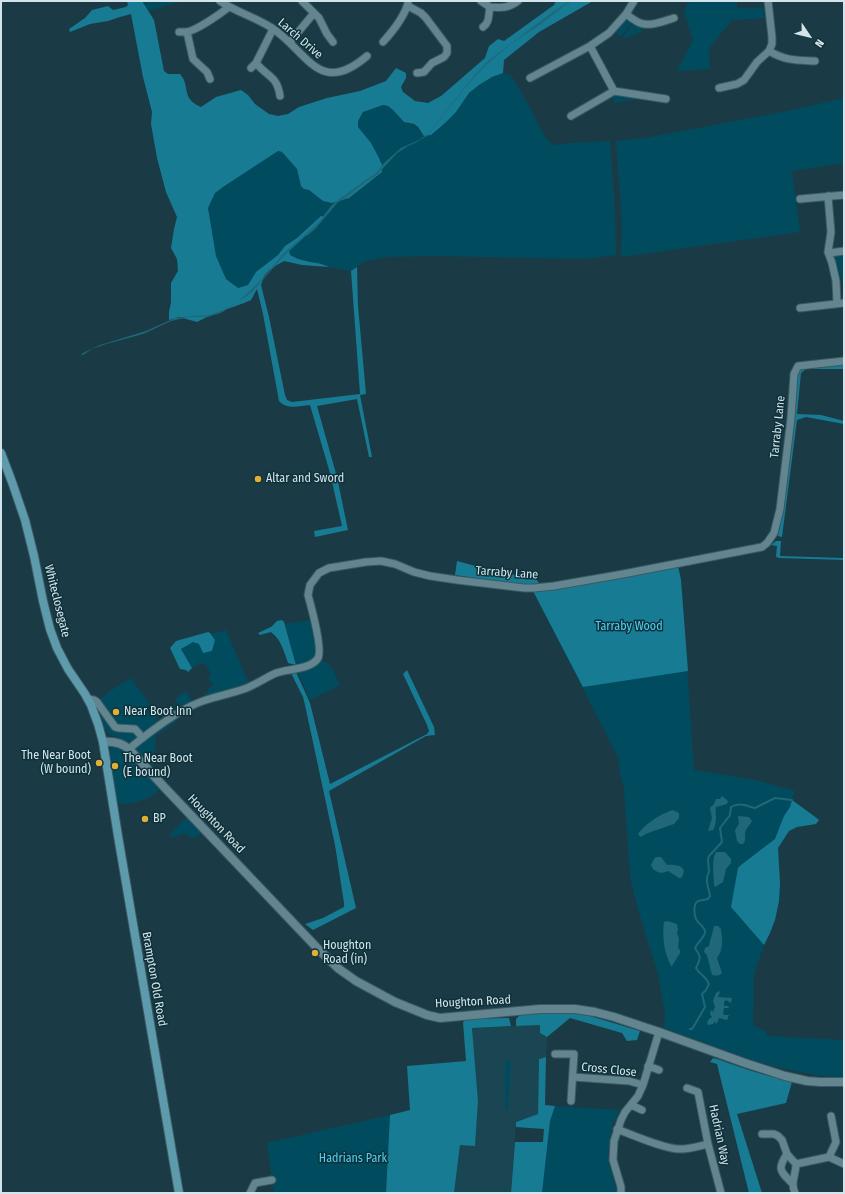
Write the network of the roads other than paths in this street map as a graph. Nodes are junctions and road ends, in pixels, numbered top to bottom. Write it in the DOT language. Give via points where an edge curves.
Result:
graph roads {
  1 [pos="220,1"];
  2 [pos="302,1"];
  3 [pos="481,1"];
  4 [pos="518,1"];
  5 [pos="634,1"];
  6 [pos="768,1"];
  7 [pos="408,3"];
  8 [pos="229,7"];
  9 [pos="490,7"];
  10 [pos="314,13"];
  11 [pos="626,14"];
  12 [pos="674,18"];
  13 [pos="483,26"];
  14 [pos="273,28"];
  15 [pos="290,42"];
  16 [pos="333,42"];
  17 [pos="383,42"];
  18 [pos="590,46"];
  19 [pos="769,51"];
  20 [pos="367,56"];
  21 [pos="815,61"];
  22 [pos="427,70"];
  23 [pos="417,73"];
  24 [pos="430,77"];
  25 [pos="530,78"];
  26 [pos="210,81"];
  27 [pos="719,88"];
  28 [pos="614,91"];
  29 [pos="280,96"];
  30 [pos="666,99"];
  31 [pos="571,116"];
  32 [pos="844,195"];
  33 [pos="828,196"];
  34 [pos="800,199"];
  35 [pos="844,251"];
  36 [pos="829,253"];
  37 [pos="840,303"];
  38 [pos="800,308"];
  39 [pos="844,361"];
  40 [pos="2,454"];
  41 [pos="88,699"];
  42 [pos="143,738"];
  43 [pos="103,742"];
  44 [pos="129,749"];
  45 [pos="107,770"];
  46 [pos="659,1032"];
  47 [pos="555,1054"];
  48 [pos="648,1066"];
  49 [pos="659,1070"];
  50 [pos="573,1078"];
  51 [pos="844,1082"];
  52 [pos="643,1085"];
  53 [pos="687,1088"];
  54 [pos="571,1101"];
  55 [pos="631,1105"];
  56 [pos="642,1110"];
  57 [pos="831,1116"];
  58 [pos="617,1129"];
  59 [pos="762,1134"];
  60 [pos="708,1144"];
  61 [pos="787,1154"];
  62 [pos="829,1157"];
  63 [pos="796,1164"];
  64 [pos="844,1164"];
  65 [pos="272,1180"];
  66 [pos="792,1183"];
  67 [pos="179,1193"];
  68 [pos="250,1193"];
  69 [pos="621,1193"];
  70 [pos="721,1193"];
  71 [pos="795,1193"];
  1 -- 8 [label="street, Larch Drive"];
  2 -- 10 [label="street"];
  3 -- 9 [label="street"];
  4 -- 9 [label="street" via="507,7"];
  5 -- 11 [label="street"];
  6 -- 19 [label="street" via="772,37"];
  7 -- 17 [label="street"];
  7 -- 22 [label="street" via="422,13 447,46 444,58 432,63"];
  8 -- 14 [label="street, Larch Drive"];
  8 -- 26 [label="street" via="217,16 183,32 193,59 207,72"];
  9 -- 13 [label="street" via="488,22"];
  10 -- 15 [label="street"];
  10 -- 16 [label="street" via="322,21"];
  11 -- 12 [label="street" via="646,24"];
  11 -- 18 [label="street" via="609,33"];
  14 -- 15 [label="street, Larch Drive"];
  14 -- 29 [label="street" via="253,66 276,82"];
  15 -- 20 [label="street, Larch Drive" via="314,67 326,72 338,72 349,68"];
  18 -- 25 [label="street"];
  18 -- 28 [label="street"];
  19 -- 21 [label="street" via="787,59"];
  19 -- 27 [label="street" via="744,80"];
  22 -- 23 [label="street"];
  22 -- 24 [label="street"];
  28 -- 30 [label="street"];
  28 -- 31 [label="street"];
  32 -- 33 [label="street"];
  33 -- 34 [label="street"];
  33 -- 36 [label="street" via="831,232"];
  35 -- 36 [label="street"];
  36 -- 37 [label="street"];
  37 -- 38 [label="street"];
  39 -- 42 [label="street, Tarraby Lane" via="798,366 795,369 780,509 774,534 762,547 534,588 430,576 387,562 366,562 329,568 319,573 308,595 320,652 314,662 192,705"];
  40 -- 41 [label="main road, Whiteclosegate" via="25,520 50,629 68,669"];
  41 -- 42 [label="street" via="97,702 115,727 134,729"];
  41 -- 43 [label="main road, Whiteclosegate"];
  42 -- 44 [label="street, Tarraby Lane"];
  43 -- 44 [label="street, Houghton Road" via="122,744"];
  43 -- 45 [label="main road, Whiteclosegate"];
  44 -- 46 [label="street, Houghton Road" via="320,951 339,969 366,987 419,1013 440,1018 540,1009 575,1009 614,1017"];
  45 -- 67 [label="main road, Brampton Old Road"];
  46 -- 48 [label="street"];
  46 -- 51 [label="street, Houghton Road" via="784,1076 808,1081"];
  47 -- 50 [label="street" via="574,1054"];
  48 -- 49 [label="street"];
  48 -- 52 [label="street"];
  50 -- 52 [label="street, Cross Close" via="629,1081"];
  50 -- 54 [label="street"];
  52 -- 55 [label="street"];
  53 -- 60 [label="street, Hadrian Way" via="698,1092"];
  55 -- 56 [label="street"];
  55 -- 58 [label="street"];
  57 -- 62 [label="street" via="836,1142"];
  58 -- 60 [label="street" via="679,1149"];
  58 -- 69 [label="street" via="613,1160"];
  59 -- 61 [label="street" via="778,1136"];
  60 -- 70 [label="street, Hadrian Way"];
  61 -- 63 [label="street"];
  61 -- 66 [label="street" via="781,1163 781,1169"];
  62 -- 63 [label="street"];
  62 -- 64 [label="street"];
  63 -- 66 [label="street"];
  65 -- 68 [label="street" via="255,1184"];
  66 -- 71 [label="street"];
}
